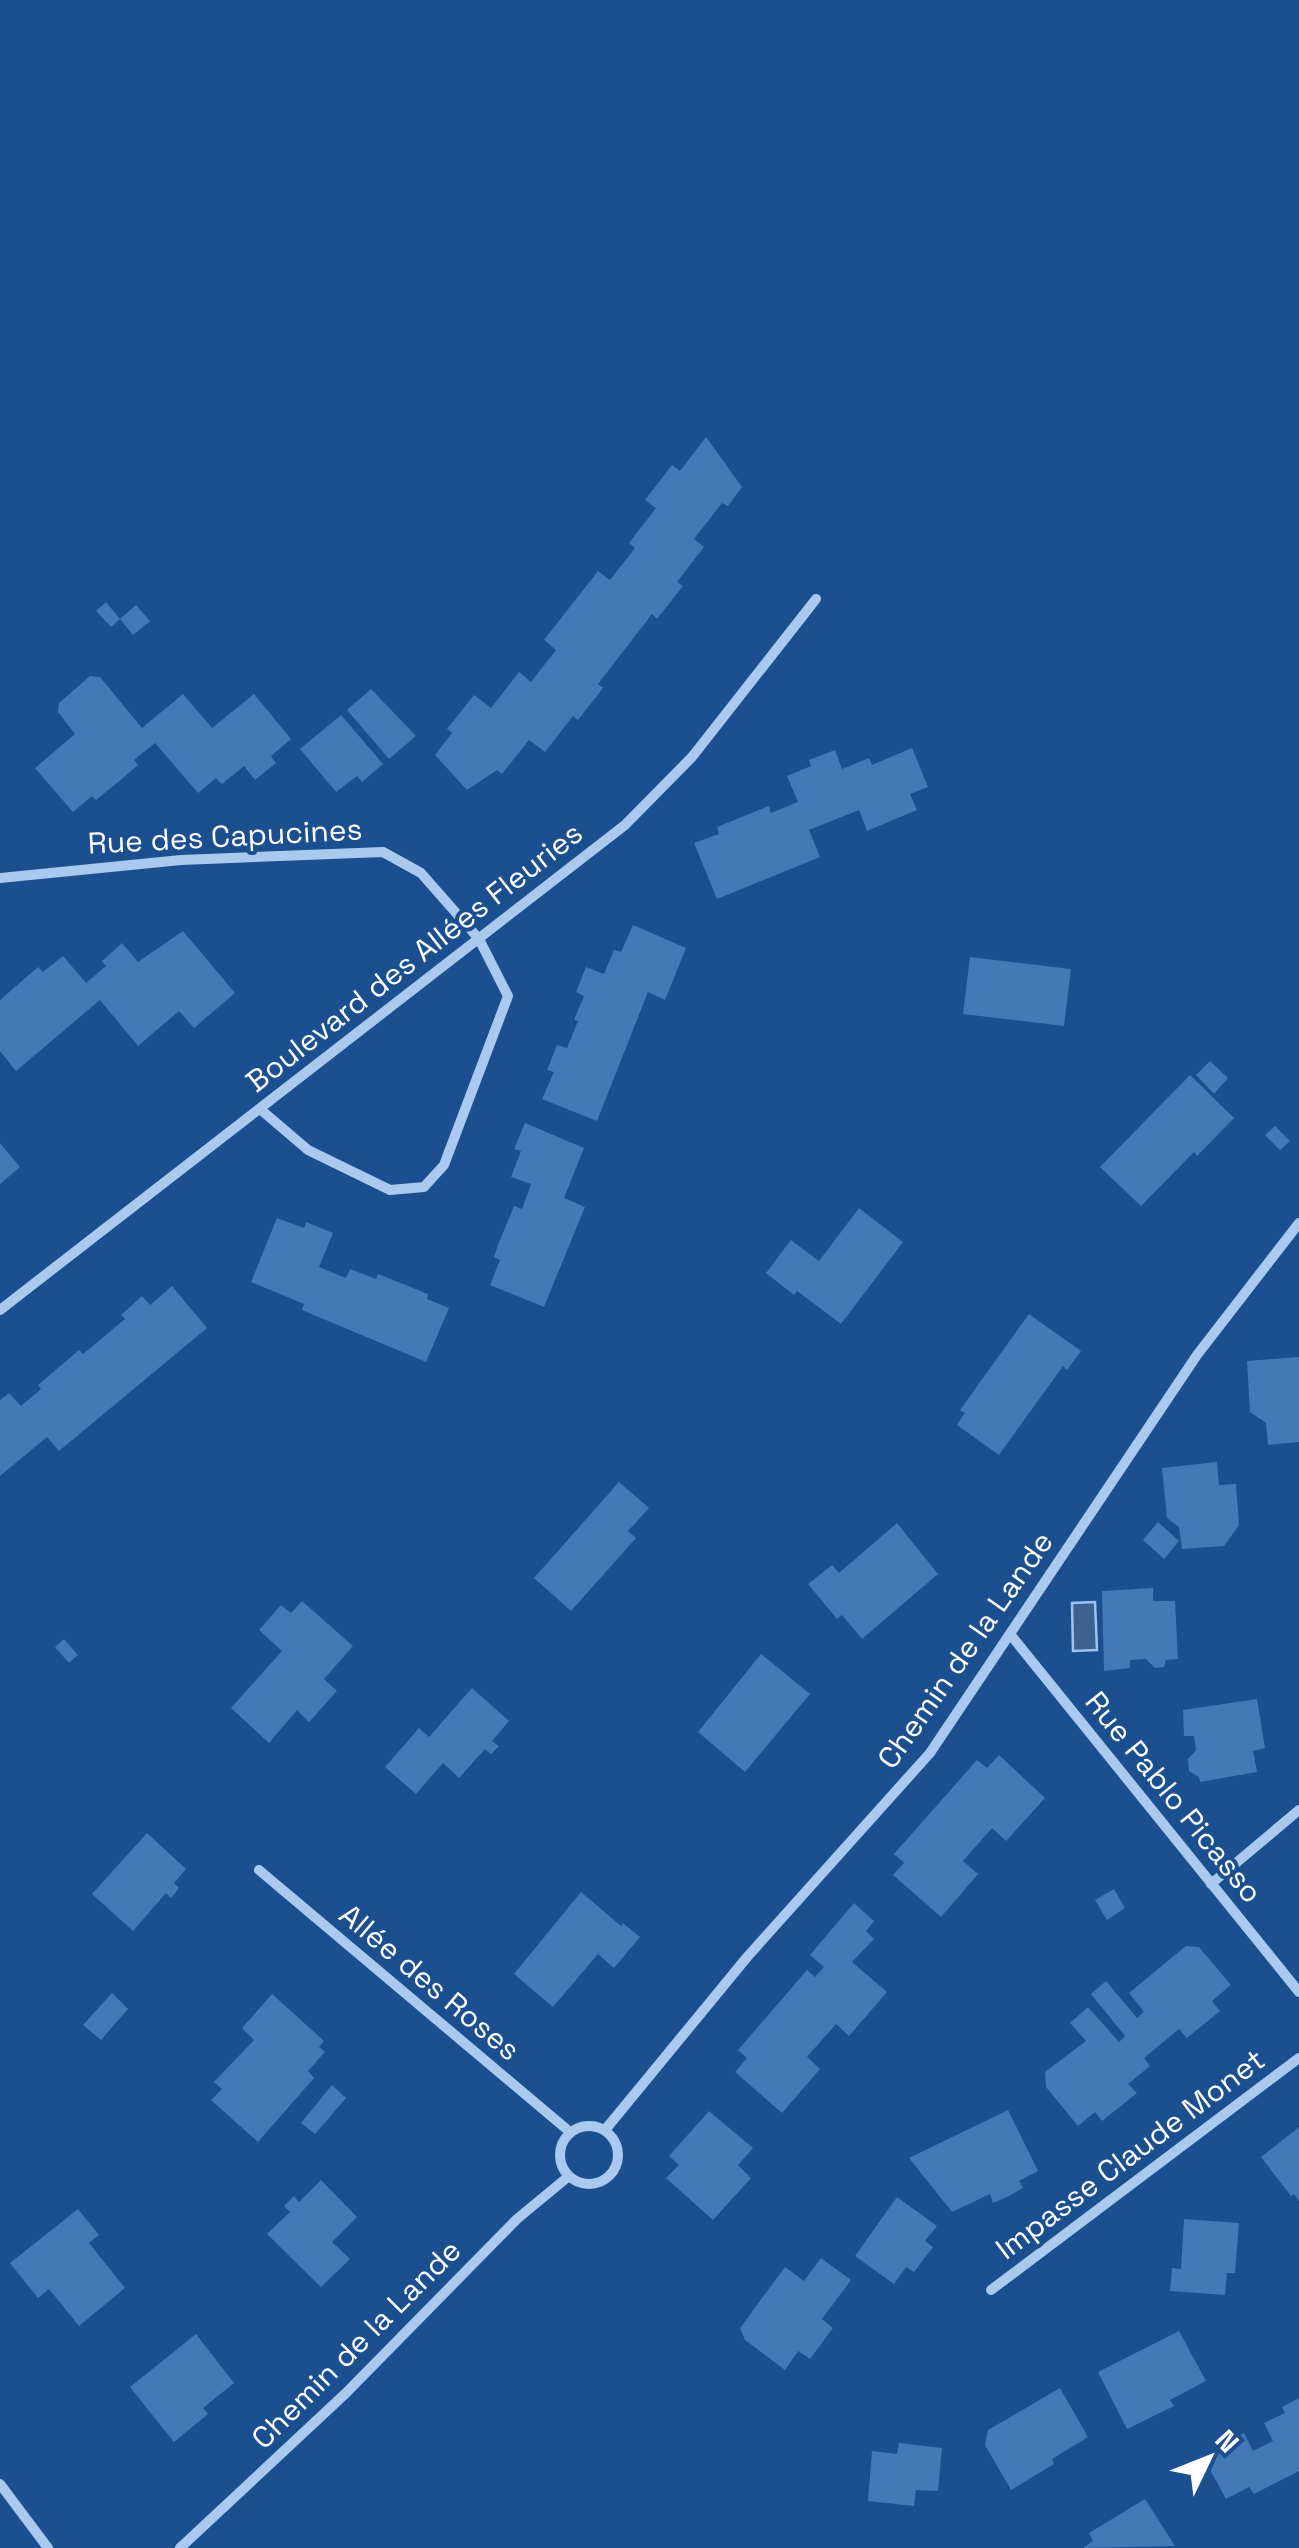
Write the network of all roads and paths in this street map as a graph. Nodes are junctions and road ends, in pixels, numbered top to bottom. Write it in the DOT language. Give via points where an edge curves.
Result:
graph roads {
  1 [pos="816,599"];
  2 [pos="0,878"];
  3 [pos="478,939"];
  4 [pos="260,1109"];
  5 [pos="1299,1224"];
  6 [pos="0,1310"];
  7 [pos="1010,1634"];
  8 [pos="1299,1810"];
  9 [pos="258,1870"];
  10 [pos="1212,1884"];
  11 [pos="1299,1992"];
  12 [pos="1299,2058"];
  13 [pos="605,2130"];
  14 [pos="570,2132"];
  15 [pos="569,2176"];
  16 [pos="991,2290"];
  17 [pos="0,2484"];
  18 [pos="48,2548"];
  19 [pos="180,2548"];
  1 -- 3 [label="street, Boulevard des Allées Fleuries" via="692,758 625,824"];
  2 -- 3 [label="street, Rue des Capucines" via="181,860 383,852 421,873"];
  3 -- 4 [label="street, Boulevard des Allées Fleuries"];
  3 -- 4 [label="street, Rue des Capucines" via="508,996 444,1166 424,1186 390,1190 308,1150"];
  4 -- 6 [label="street, Boulevard des Allées Fleuries"];
  5 -- 7 [label="street, Chemin de la Lande" via="1197,1355"];
  7 -- 10 [label="street, Rue Pablo Picasso"];
  7 -- 13 [label="street, Chemin de la Lande" via="930,1753 748,1956"];
  8 -- 10 [label="street"];
  9 -- 14 [label="street, Allée des Roses"];
  10 -- 11 [label="street, Rue Pablo Picasso"];
  12 -- 16 [label="street, Impasse Claude Monet"];
  13 -- 14 [label="street" via="587,2126"];
  13 -- 15 [label="street" via="618,2155 612,2173 586,2184"];
  14 -- 15 [label="street" via="560,2149"];
  15 -- 19 [label="street, Chemin de la Lande"];
  17 -- 18 [label="street"];
}
